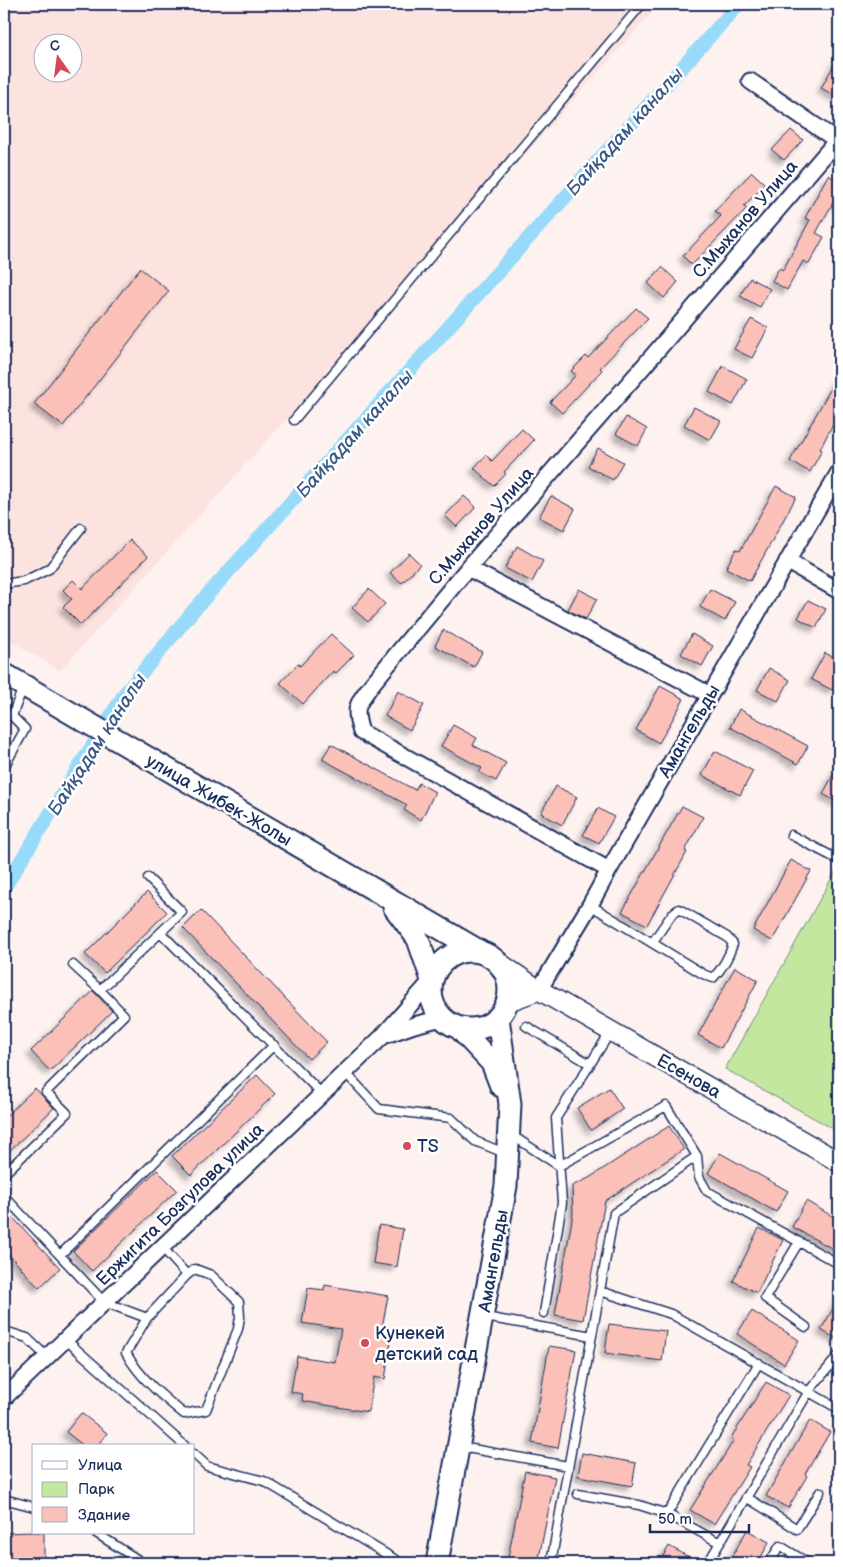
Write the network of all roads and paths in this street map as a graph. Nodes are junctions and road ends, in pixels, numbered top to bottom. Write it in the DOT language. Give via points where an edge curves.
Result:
graph roads {
  1 [pos="642,4"];
  2 [pos="750,80"];
  3 [pos="839,140"];
  4 [pos="294,420"];
  5 [pos="839,472"];
  6 [pos="81,528"];
  7 [pos="787,561"];
  8 [pos="468,568"];
  9 [pos="4,584"];
  10 [pos="839,591"];
  11 [pos="4,674"];
  12 [pos="24,686"];
  13 [pos="710,695"];
  14 [pos="4,713"];
  15 [pos="12,716"];
  16 [pos="4,768"];
  17 [pos="791,836"];
  18 [pos="839,860"];
  19 [pos="609,870"];
  20 [pos="148,878"];
  21 [pos="388,899"];
  22 [pos="590,905"];
  23 [pos="161,932"];
  24 [pos="652,943"];
  25 [pos="489,957"];
  26 [pos="73,965"];
  27 [pos="432,980"];
  28 [pos="100,990"];
  29 [pos="539,990"];
  30 [pos="503,1010"];
  31 [pos="451,1024"];
  32 [pos="526,1026"];
  33 [pos="611,1030"];
  34 [pos="382,1037"];
  35 [pos="274,1045"];
  36 [pos="590,1064"];
  37 [pos="345,1072"];
  38 [pos="322,1094"];
  39 [pos="510,1104"];
  40 [pos="508,1133"];
  41 [pos="508,1154"];
  42 [pos="697,1156"];
  43 [pos="839,1162"];
  44 [pos="559,1166"];
  45 [pos="4,1174"];
  46 [pos="4,1196"];
  47 [pos="799,1242"];
  48 [pos="162,1247"];
  49 [pos="60,1255"];
  50 [pos="839,1264"];
  51 [pos="187,1275"];
  52 [pos="600,1291"];
  53 [pos="104,1302"];
  54 [pos="544,1312"];
  55 [pos="483,1316"];
  56 [pos="148,1318"];
  57 [pos="806,1327"];
  58 [pos="4,1328"];
  59 [pos="592,1336"];
  60 [pos="66,1339"];
  61 [pos="839,1354"];
  62 [pos="46,1357"];
  63 [pos="758,1363"];
  64 [pos="808,1392"];
  65 [pos="4,1398"];
  66 [pos="839,1409"];
  67 [pos="183,1444"];
  68 [pos="459,1447"];
  69 [pos="195,1455"];
  70 [pos="568,1466"];
  71 [pos="820,1492"];
  72 [pos="578,1494"];
  73 [pos="746,1497"];
  74 [pos="4,1499"];
  75 [pos="32,1506"];
  76 [pos="667,1514"];
  77 [pos="98,1534"];
  78 [pos="720,1543"];
  79 [pos="143,1563"];
  80 [pos="401,1563"];
  81 [pos="437,1563"];
  82 [pos="551,1563"];
  83 [pos="708,1563"];
  84 [pos="769,1563"];
  85 [pos="808,1563"];
  1 -- 4 [label="lane"];
  2 -- 3 [label="street"];
  3 -- 8 [label="street, С.Мыханов Улица"];
  5 -- 7 [label="street, Амангельды"];
  6 -- 9 [label="lane" via="49,569 24,581"];
  7 -- 10 [label="street"];
  7 -- 13 [label="street, Амангельды"];
  8 -- 13 [label="street"];
  8 -- 19 [label="street, С.Мыханов Улица" via="358,703 356,715 361,732"];
  11 -- 12 [label="main road, улица Жибек-Жолы"];
  12 -- 15 [label="lane"];
  12 -- 21 [label="main road, улица Жибек-Жолы"];
  13 -- 19 [label="street, Амангельды"];
  14 -- 15 [label="lane"];
  15 -- 16 [label="lane" via="25,729"];
  17 -- 18 [label="lane"];
  19 -- 22 [label="street, Амангельды"];
  20 -- 23 [label="lane" via="182,912"];
  21 -- 25 [label="main road, улица Жибек-Жолы"];
  21 -- 27 [label="main road" via="418,939"];
  22 -- 24 [label="lane"];
  22 -- 29 [label="street, Амангельды"];
  23 -- 28 [label="lane"];
  23 -- 35 [label="lane"];
  24 -- 24 [label="lane" via="713,978 733,944 727,936 679,908"];
  25 -- 27 [label="main road" via="460,952 442,963"];
  25 -- 29 [label="street, Есенова"];
  25 -- 30 [label="main road" via="508,980"];
  26 -- 28 [label="lane"];
  27 -- 31 [label="main road" via="432,1001"];
  27 -- 34 [label="street, Ержигита Бозгулова улица"];
  28 -- 45 [label="lane" via="124,1015 46,1092 67,1113"];
  29 -- 30 [label="street"];
  29 -- 33 [label="street, Есенова"];
  30 -- 31 [label="main road" via="480,1029"];
  30 -- 39 [label="main road, Амангельды"];
  31 -- 34 [label="street" via="414,1025"];
  31 -- 39 [label="main road" via="492,1063"];
  32 -- 36 [label="lane"];
  33 -- 36 [label="lane"];
  33 -- 43 [label="street, Есенова"];
  34 -- 37 [label="street, Ержигита Бозгулова улица"];
  35 -- 38 [label="lane"];
  35 -- 49 [label="lane"];
  36 -- 44 [label="lane" via="556,1118"];
  37 -- 38 [label="street, Ержигита Бозгулова улица"];
  37 -- 41 [label="lane" via="379,1109 451,1118 475,1141"];
  38 -- 48 [label="street, Ержигита Бозгулова улица"];
  39 -- 40 [label="main road, Амангельды"];
  40 -- 41 [label="main road, Амангельды"];
  40 -- 44 [label="lane"];
  41 -- 55 [label="main road, Амангельды" via="506,1186"];
  42 -- 44 [label="lane" via="666,1106"];
  42 -- 47 [label="lane" via="699,1177 706,1191"];
  42 -- 52 [label="lane" via="614,1213"];
  44 -- 54 [label="lane" via="562,1203"];
  46 -- 49 [label="lane"];
  47 -- 50 [label="lane"];
  47 -- 57 [label="lane" via="765,1298"];
  48 -- 51 [label="lane"];
  48 -- 53 [label="street, Ержигита Бозгулова улица"];
  49 -- 53 [label="lane"];
  51 -- 56 [label="lane"];
  51 -- 56 [label="lane" via="195,1269 211,1275 239,1302 238,1329 206,1410 184,1414 153,1388 131,1361 126,1353"];
  52 -- 59 [label="lane"];
  52 -- 63 [label="lane" via="671,1314"];
  53 -- 56 [label="lane"];
  53 -- 60 [label="street, Ержигита Бозгулова улица"];
  55 -- 59 [label="lane"];
  55 -- 68 [label="main road, Амангельды"];
  58 -- 62 [label="lane" via="27,1338"];
  59 -- 70 [label="lane"];
  60 -- 62 [label="street, Ержигита Бозгулова улица"];
  60 -- 67 [label="lane"];
  61 -- 64 [label="lane"];
  62 -- 65 [label="street, Ержигита Бозгулова улица"];
  63 -- 64 [label="lane"];
  63 -- 76 [label="lane"];
  64 -- 66 [label="lane"];
  64 -- 73 [label="lane"];
  68 -- 70 [label="lane"];
  68 -- 81 [label="main road, Амангельды"];
  69 -- 80 [label="lane" via="207,1466 264,1482"];
  70 -- 82 [label="lane"];
  71 -- 73 [label="lane" via="797,1529"];
  72 -- 76 [label="lane" via="639,1505"];
  73 -- 78 [label="lane"];
  74 -- 75 [label="lane"];
  76 -- 78 [label="lane"];
  77 -- 79 [label="lane"];
  78 -- 83 [label="lane"];
  84 -- 85 [label="lane" via="780,1546"];
}
